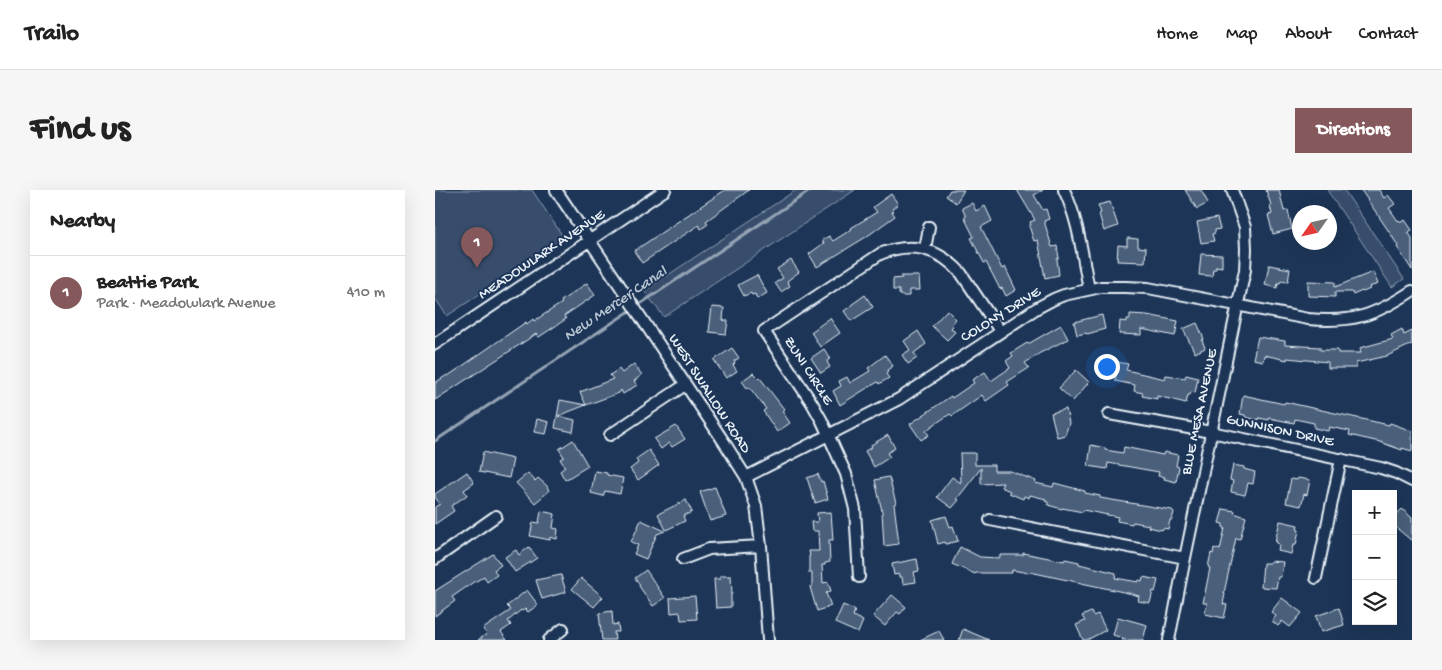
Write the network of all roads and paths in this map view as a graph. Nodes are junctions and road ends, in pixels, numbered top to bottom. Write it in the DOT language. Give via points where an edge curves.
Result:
graph roads {
  1 [pos="556,190"];
  2 [pos="665,190"];
  3 [pos="1064,190"];
  4 [pos="1232,190"];
  5 [pos="929,227"];
  6 [pos="590,241"];
  7 [pos="925,249"];
  8 [pos="1089,289"];
  9 [pos="1412,291"];
  10 [pos="1237,305"];
  11 [pos="1000,332"];
  12 [pos="435,344"];
  13 [pos="685,385"];
  14 [pos="1109,414"];
  15 [pos="1211,432"];
  16 [pos="610,435"];
  17 [pos="829,435"];
  18 [pos="1341,459"];
  19 [pos="746,477"];
  20 [pos="1412,481"];
  21 [pos="496,516"];
  22 [pos="990,520"];
  23 [pos="761,546"];
  24 [pos="1185,558"];
  25 [pos="435,559"];
  26 [pos="683,559"];
  27 [pos="859,577"];
  28 [pos="1316,578"];
  29 [pos="563,629"];
  30 [pos="549,640"];
  31 [pos="768,640"];
  32 [pos="1169,640"];
  1 -- 6 [label="street, WEST SWALLOW ROAD"];
  2 -- 6 [label="street, MEADOWLARK AVENUE"];
  3 -- 8 [label="street" via="1073,211"];
  4 -- 10 [label="street, BLUE MESA AVENUE" via="1245,228 1246,249"];
  5 -- 7 [label="street"];
  6 -- 12 [label="street, MEADOWLARK AVENUE"];
  6 -- 13 [label="street, WEST SWALLOW ROAD"];
  7 -- 11 [label="street, ZUNI CIRCLE" via="946,259 961,273"];
  7 -- 17 [label="street, ZUNI CIRCLE" via="902,248 880,254 764,331 812,403"];
  8 -- 10 [label="street, COLONY DRIVE" via="1148,288"];
  8 -- 11 [label="street, COLONY DRIVE" via="1054,299"];
  9 -- 10 [label="street, COLONY DRIVE" via="1385,308 1346,320 1307,320"];
  10 -- 15 [label="street, BLUE MESA AVENUE"];
  11 -- 17 [label="street, COLONY DRIVE" via="899,399"];
  13 -- 16 [label="street"];
  13 -- 19 [label="street, WEST SWALLOW ROAD"];
  14 -- 15 [label="street, GUNNISON DRIVE"];
  15 -- 18 [label="street, GUNNISON DRIVE"];
  15 -- 24 [label="street, BLUE MESA AVENUE"];
  17 -- 19 [label="street, COLONY DRIVE"];
  17 -- 27 [label="street, ZUNI CIRCLE" via="852,493"];
  18 -- 20 [label="street, GUNNISON DRIVE" via="1381,468"];
  18 -- 28 [label="street"];
  19 -- 23 [label="street, WEST SWALLOW ROAD" via="756,506"];
  21 -- 25 [label="street"];
  22 -- 24 [label="street"];
  23 -- 26 [label="street" via="709,548"];
  23 -- 31 [label="street, WEST SWALLOW ROAD"];
  24 -- 32 [label="street, BLUE MESA AVENUE"];
  29 -- 30 [label="street"];
}
